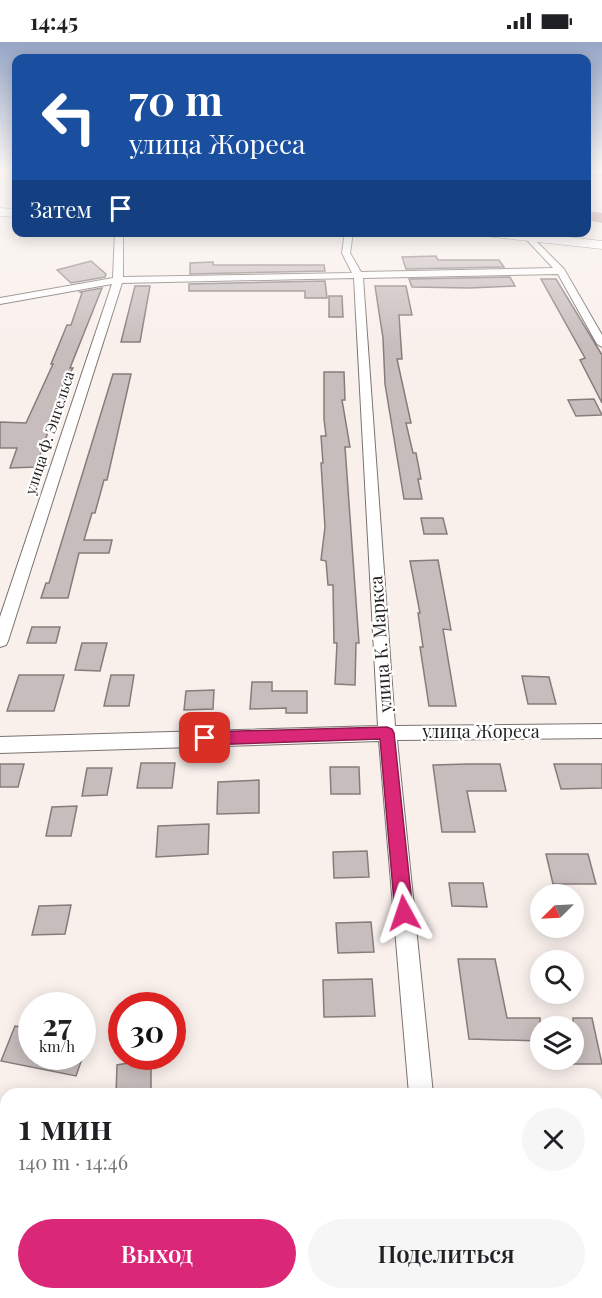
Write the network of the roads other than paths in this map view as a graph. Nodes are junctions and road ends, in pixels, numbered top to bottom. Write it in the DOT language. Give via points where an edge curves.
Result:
graph roads {
  1 [pos="119,237"];
  2 [pos="348,237"];
  3 [pos="529,237"];
  4 [pos="602,245"];
  5 [pos="561,271"];
  6 [pos="358,276"];
  7 [pos="118,280"];
  8 [pos="0,301"];
  9 [pos="602,344"];
  10 [pos="0,642"];
  11 [pos="602,731"];
  12 [pos="387,733"];
  13 [pos="0,744"];
  14 [pos="421,1088"];
  1 -- 7 [label="street, улица Ф. Энгельса"];
  2 -- 6 [label="street, улица К. Маркса" via="346,253"];
  3 -- 4 [label="highway"];
  3 -- 5 [label="street"];
  5 -- 6 [label="street"];
  5 -- 9 [label="street"];
  6 -- 7 [label="street"];
  6 -- 12 [label="street, улица К. Маркса"];
  7 -- 8 [label="street"];
  7 -- 10 [label="street, улица Ф. Энгельса"];
  11 -- 12 [label="street, улица Жореса"];
  12 -- 13 [label="street, улица Жореса"];
  12 -- 14 [label="street, улица К. Маркса"];
}
